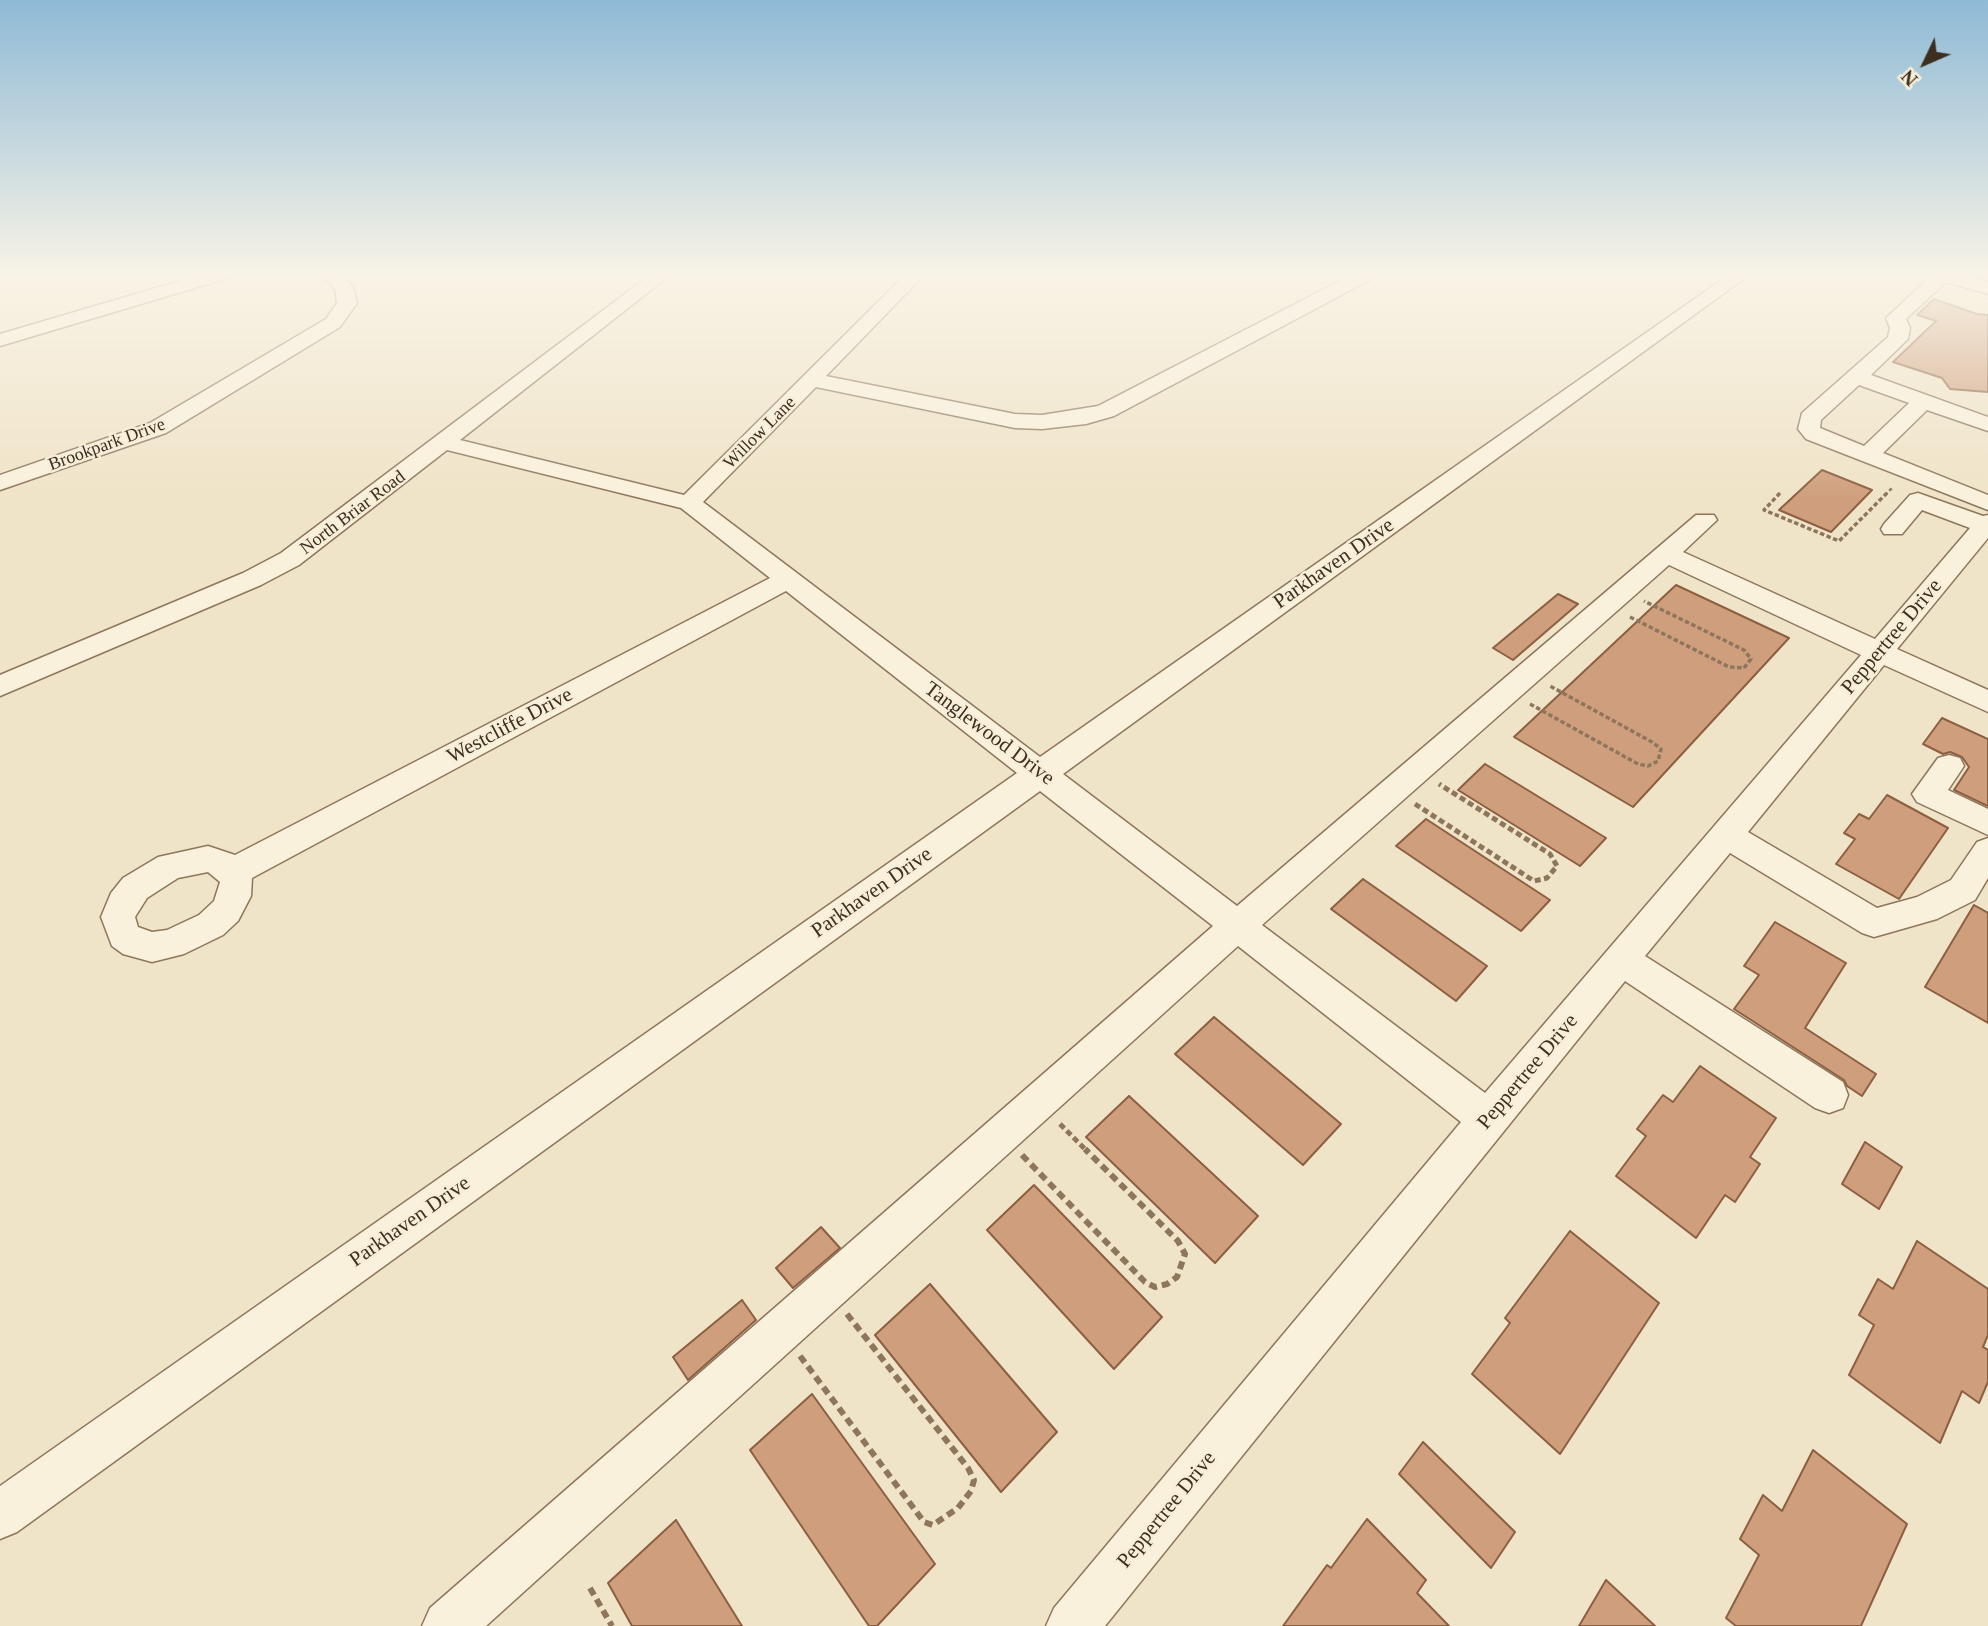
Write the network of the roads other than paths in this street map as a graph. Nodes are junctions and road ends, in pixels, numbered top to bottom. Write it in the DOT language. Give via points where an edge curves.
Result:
graph roads {
  1 [pos="293,348"];
  2 [pos="567,348"];
  3 [pos="844,348"];
  4 [pos="1226,348"];
  5 [pos="1637,348"];
  6 [pos="1888,348"];
  7 [pos="1857,377"];
  8 [pos="813,380"];
  9 [pos="1924,401"];
  10 [pos="1988,424"];
  11 [pos="445,443"];
  12 [pos="1867,456"];
  13 [pos="0,483"];
  14 [pos="689,503"];
  15 [pos="1705,520"];
  16 [pos="1985,526"];
  17 [pos="1893,529"];
  18 [pos="1667,554"];
  19 [pos="787,580"];
  20 [pos="1879,652"];
  21 [pos="0,686"];
  22 [pos="1988,702"];
  23 [pos="1949,766"];
  24 [pos="1040,773"];
  25 [pos="1988,823"];
  26 [pos="1727,835"];
  27 [pos="1984,868"];
  28 [pos="233,872"];
  29 [pos="1237,926"];
  30 [pos="1622,960"];
  31 [pos="1829,1095"];
  32 [pos="1488,1119"];
  33 [pos="0,1515"];
  34 [pos="448,1626"];
  35 [pos="1072,1626"];
  1 -- 13 [label="street, Brookpark Drive" via="159,428"];
  2 -- 11 [label="street, North Briar Road"];
  3 -- 8 [label="street, Willow Lane"];
  4 -- 8 [label="street" via="1106,411 1042,422 1014,421"];
  5 -- 24 [label="street, Parkhaven Drive"];
  6 -- 7 [label="street"];
  7 -- 9 [label="street"];
  7 -- 12 [label="street" via="1810,418 1809,429"];
  8 -- 14 [label="street, Willow Lane"];
  9 -- 10 [label="street"];
  9 -- 12 [label="street"];
  11 -- 14 [label="street, Tanglewood Drive"];
  11 -- 21 [label="street, North Briar Road" via="323,537 270,570"];
  12 -- 16 [label="street"];
  14 -- 19 [label="street, Tanglewood Drive"];
  15 -- 18 [label="street"];
  16 -- 17 [label="street" via="1918,500"];
  16 -- 20 [label="street, Peppertree Drive"];
  18 -- 20 [label="street"];
  18 -- 29 [label="street"];
  19 -- 24 [label="street, Tanglewood Drive"];
  19 -- 28 [label="street, Westcliffe Drive"];
  20 -- 22 [label="street"];
  20 -- 26 [label="street, Peppertree Drive"];
  23 -- 25 [label="street" via="1928,794"];
  24 -- 29 [label="street, Tanglewood Drive"];
  24 -- 33 [label="street, Parkhaven Drive"];
  26 -- 27 [label="street" via="1874,923 1924,909 1963,890"];
  26 -- 30 [label="street, Peppertree Drive"];
  29 -- 32 [label="street, Tanglewood Drive"];
  29 -- 34 [label="street"];
  30 -- 31 [label="street"];
  30 -- 32 [label="street, Peppertree Drive"];
  32 -- 35 [label="street, Peppertree Drive"];
}
